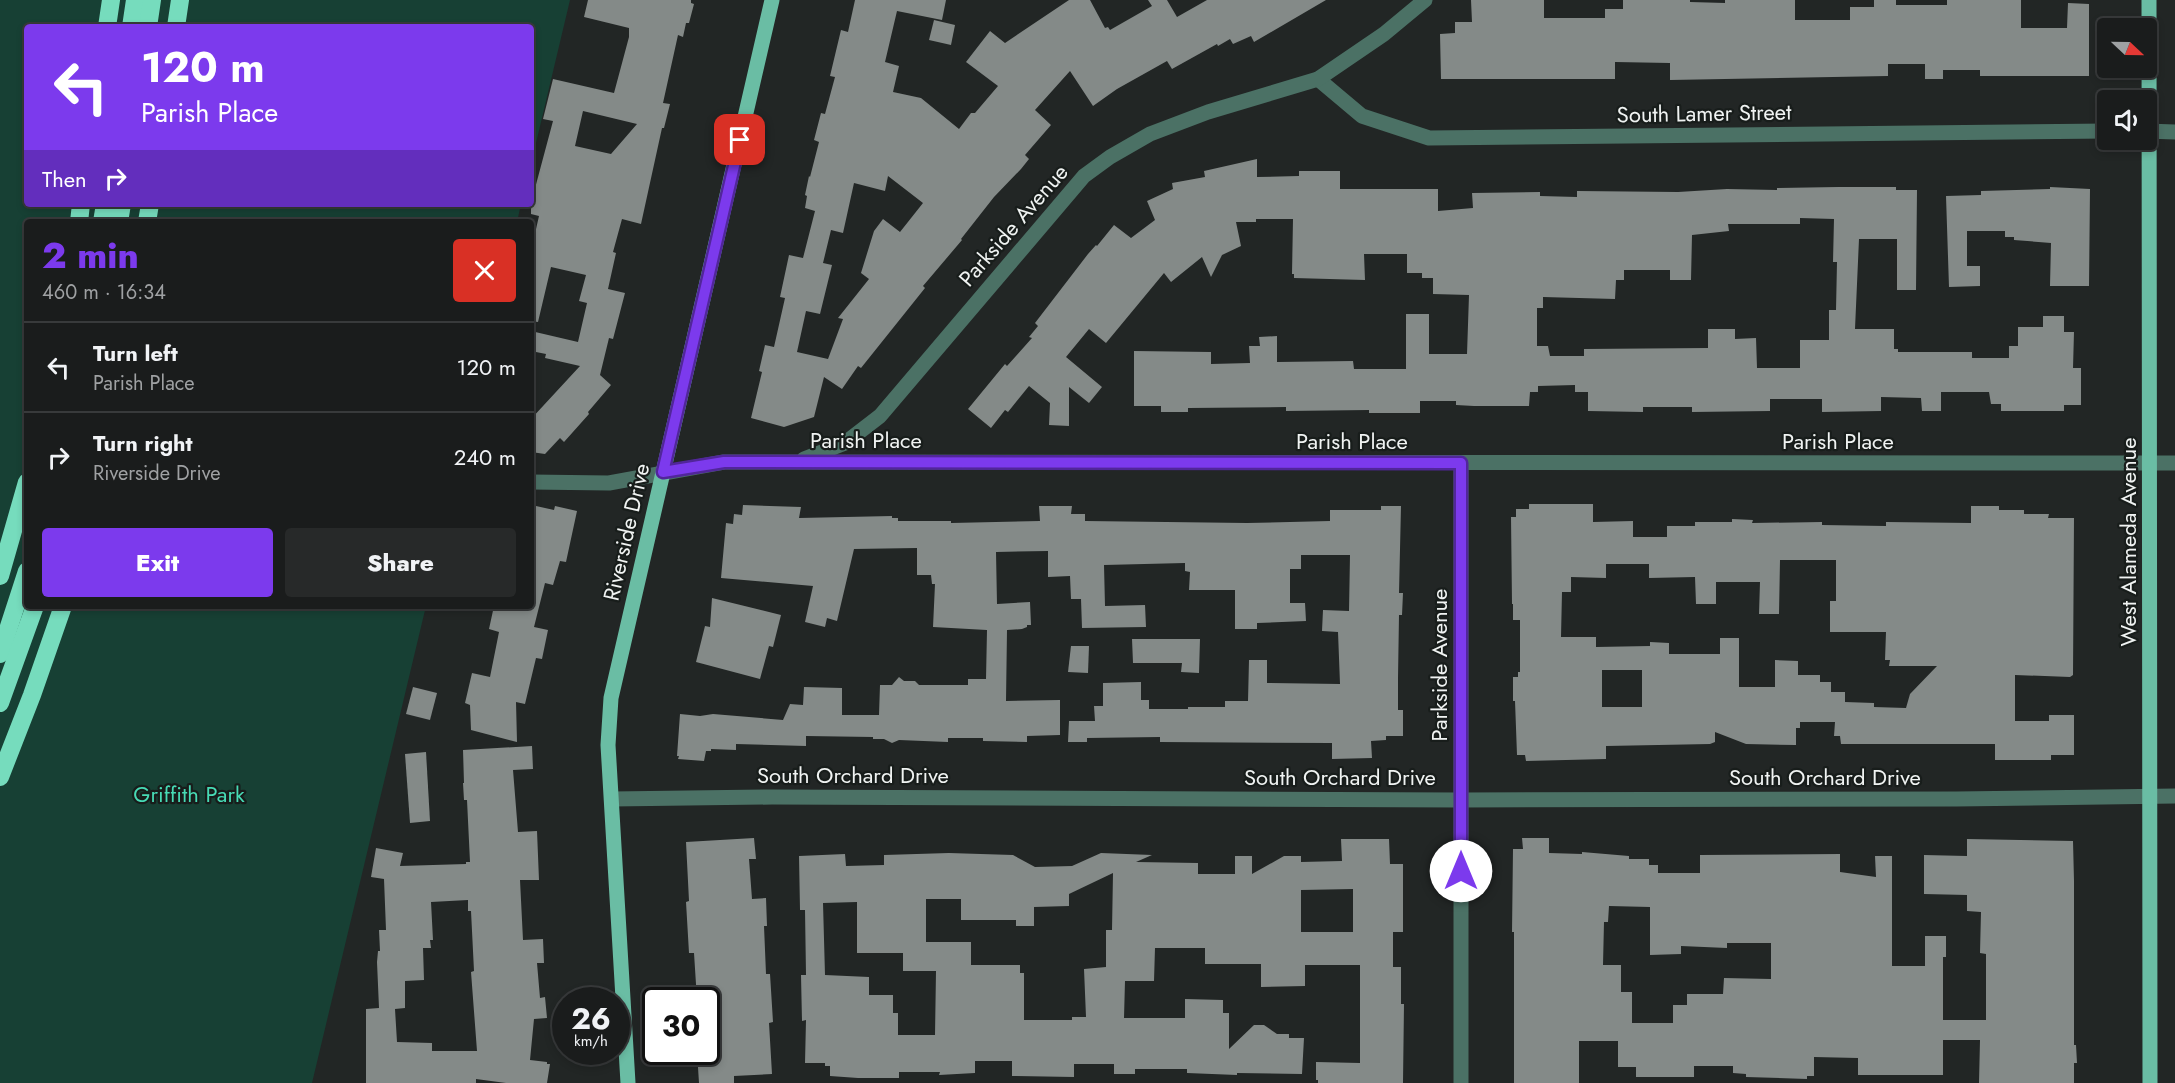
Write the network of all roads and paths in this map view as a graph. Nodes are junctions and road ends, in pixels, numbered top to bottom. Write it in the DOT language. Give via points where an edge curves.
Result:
graph roads {
  1 [pos="111,0"];
  2 [pos="135,0"];
  3 [pos="152,0"];
  4 [pos="180,0"];
  5 [pos="772,0"];
  6 [pos="1425,0"];
  7 [pos="2149,0"];
  8 [pos="107,24"];
  9 [pos="131,24"];
  10 [pos="148,24"];
  11 [pos="176,24"];
  12 [pos="1318,79"];
  13 [pos="2148,90"];
  14 [pos="2097,131"];
  15 [pos="2157,131"];
  16 [pos="2175,132"];
  17 [pos="2148,150"];
  18 [pos="2151,462"];
  19 [pos="796,463"];
  20 [pos="1461,463"];
  21 [pos="2175,463"];
  22 [pos="663,472"];
  23 [pos="534,482"];
  24 [pos="24,492"];
  25 [pos="0,576"];
  26 [pos="24,579"];
  27 [pos="34,609"];
  28 [pos="62,609"];
  29 [pos="0,654"];
  30 [pos="0,703"];
  31 [pos="0,777"];
  32 [pos="2151,795"];
  33 [pos="2175,796"];
  34 [pos="612,799"];
  35 [pos="1461,800"];
  36 [pos="628,1083"];
  37 [pos="1461,1083"];
  38 [pos="2150,1083"];
  1 -- 8 [label="highway"];
  2 -- 9 [label="highway"];
  3 -- 10 [label="highway"];
  4 -- 11 [label="highway"];
  5 -- 22 [label="main road, Riverside Drive"];
  6 -- 12 [label="street, Parkside Avenue"];
  7 -- 13 [label="main road, West Alameda Avenue"];
  12 -- 14 [label="street, South Lamer Street" via="1362,116 1429,138"];
  12 -- 19 [label="street, Parkside Avenue" via="1150,134 1084,176 880,416 845,443"];
  15 -- 16 [label="street"];
  17 -- 18 [label="main road, West Alameda Avenue"];
  18 -- 20 [label="street, Parish Place"];
  18 -- 21 [label="street, Parish Place"];
  18 -- 32 [label="main road, West Alameda Avenue"];
  19 -- 20 [label="street, Parish Place"];
  19 -- 22 [label="street, Parish Place" via="724,462"];
  20 -- 35 [label="street, Parkside Avenue"];
  22 -- 23 [label="street, Parish Place" via="609,483"];
  22 -- 34 [label="main road, Riverside Drive" via="611,698 608,745"];
  24 -- 25 [label="highway"];
  26 -- 29 [label="highway"];
  27 -- 30 [label="highway"];
  28 -- 31 [label="highway"];
  32 -- 33 [label="street, South Orchard Drive"];
  32 -- 35 [label="street, South Orchard Drive"];
  32 -- 38 [label="main road, West Alameda Avenue"];
  34 -- 35 [label="street, South Orchard Drive"];
  34 -- 36 [label="main road, Riverside Drive"];
  35 -- 37 [label="street, Parkside Avenue"];
}
